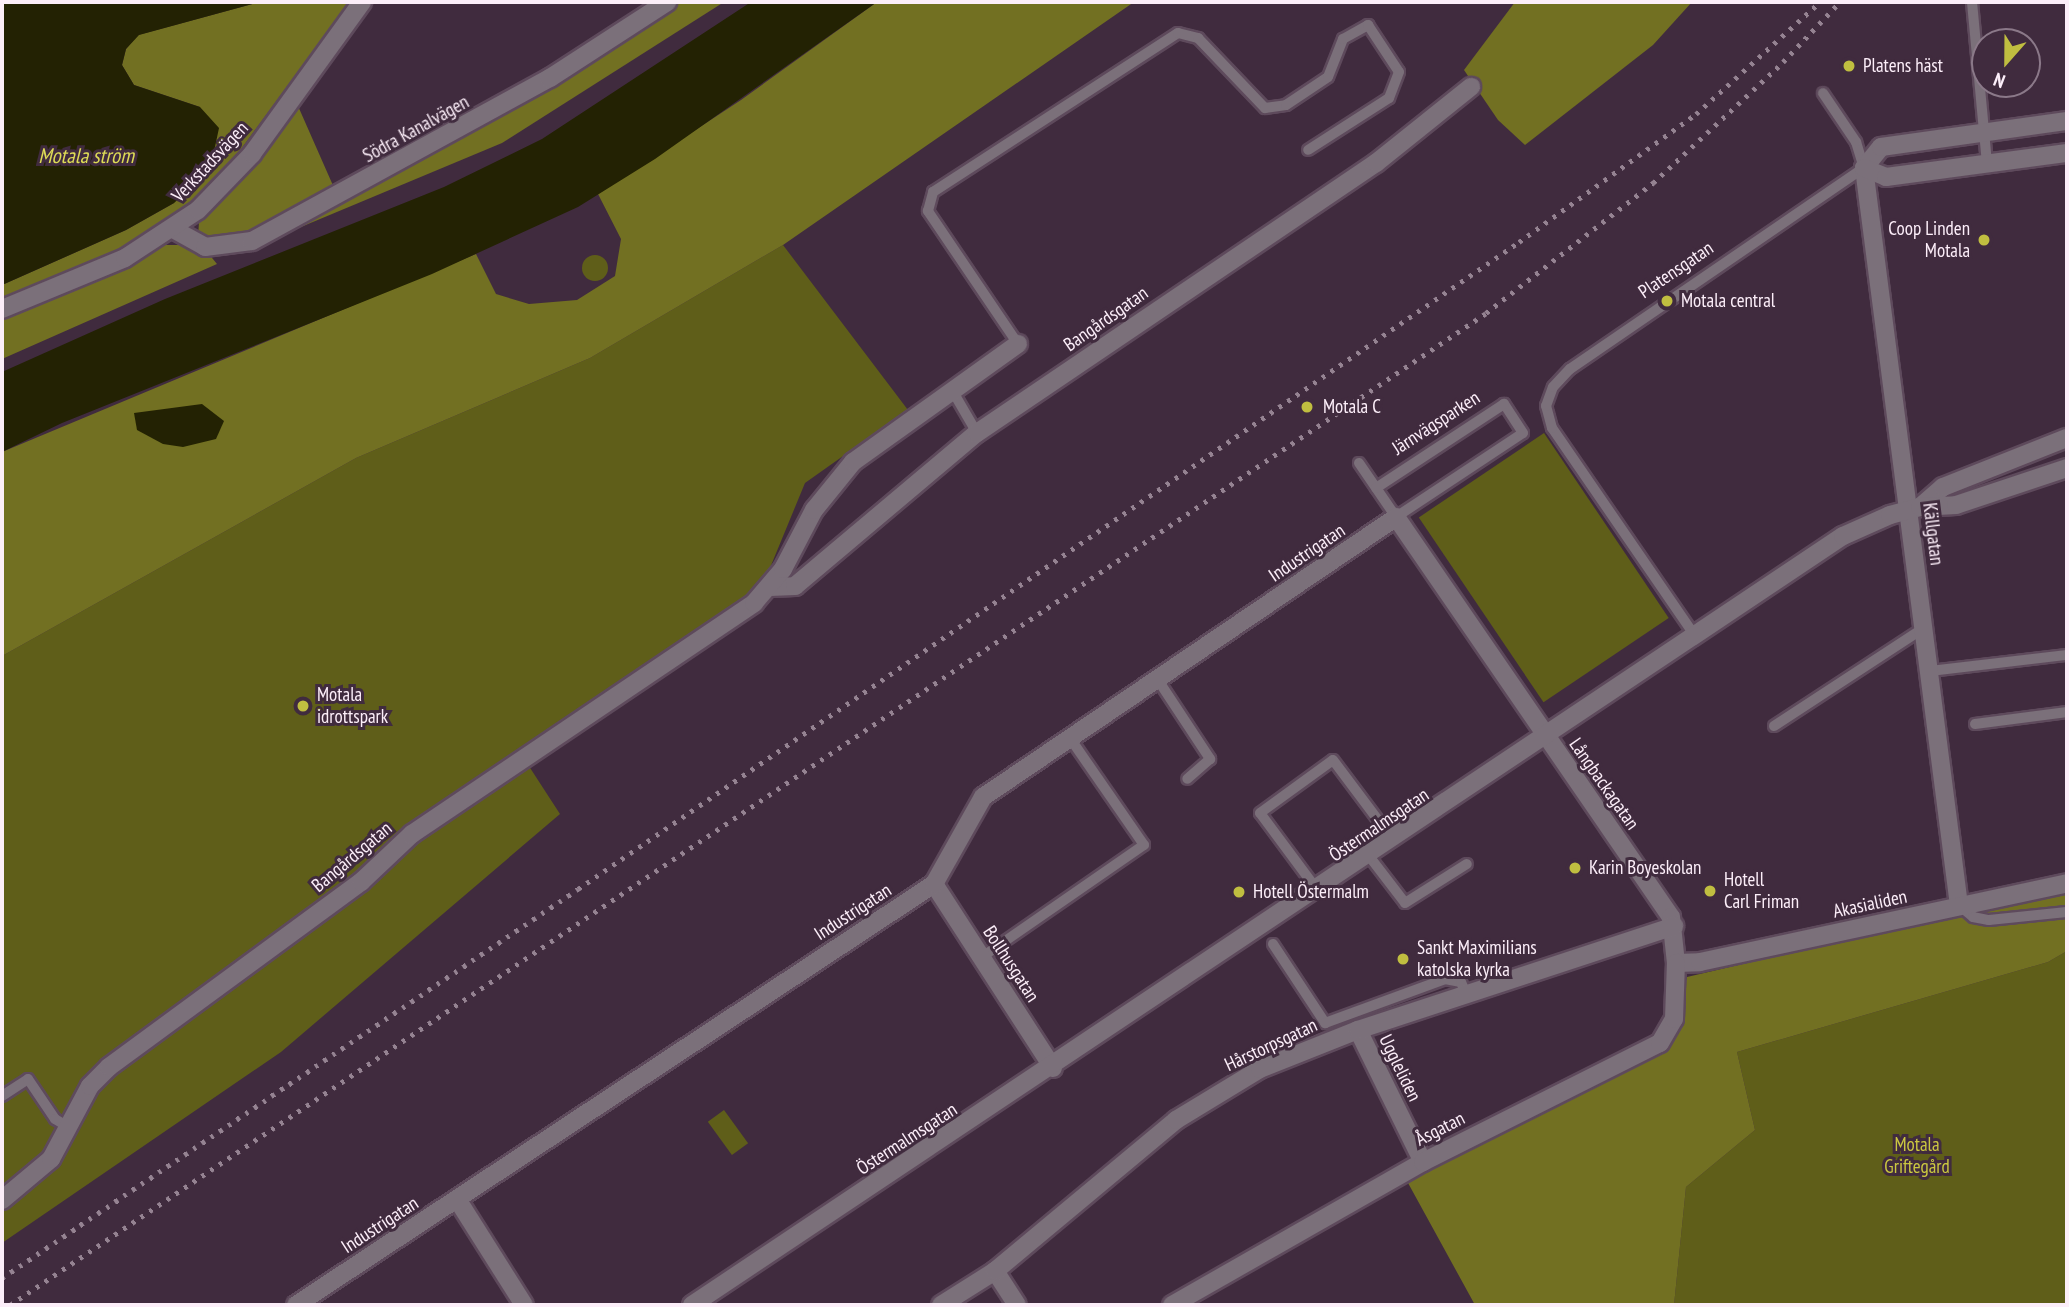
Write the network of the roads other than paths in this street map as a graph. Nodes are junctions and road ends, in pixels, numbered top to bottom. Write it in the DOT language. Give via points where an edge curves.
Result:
graph roads {
  1 [pos="362,2"];
  2 [pos="667,2"];
  3 [pos="1972,2"];
  4 [pos="1471,87"];
  5 [pos="1823,93"];
  6 [pos="2067,121"];
  7 [pos="1984,132"];
  8 [pos="1308,150"];
  9 [pos="2067,153"];
  10 [pos="1987,165"];
  11 [pos="1864,168"];
  12 [pos="173,229"];
  13 [pos="2,309"];
  14 [pos="1018,344"];
  15 [pos="952,390"];
  16 [pos="977,433"];
  17 [pos="2067,438"];
  18 [pos="1359,463"];
  19 [pos="2067,468"];
  20 [pos="1376,488"];
  21 [pos="1914,509"];
  22 [pos="1396,517"];
  23 [pos="770,587"];
  24 [pos="1924,628"];
  25 [pos="1693,633"];
  26 [pos="2067,655"];
  27 [pos="1930,671"];
  28 [pos="1158,680"];
  29 [pos="2067,712"];
  30 [pos="1975,724"];
  31 [pos="1774,726"];
  32 [pos="1545,737"];
  33 [pos="1070,738"];
  34 [pos="1186,779"];
  35 [pos="1393,840"];
  36 [pos="1369,856"];
  37 [pos="1467,864"];
  38 [pos="2067,883"];
  39 [pos="934,884"];
  40 [pos="1318,891"];
  41 [pos="1959,906"];
  42 [pos="2067,912"];
  43 [pos="1674,926"];
  44 [pos="1273,944"];
  45 [pos="982,957"];
  46 [pos="1676,963"];
  47 [pos="1466,994"];
  48 [pos="1359,1030"];
  49 [pos="1053,1068"];
  50 [pos="2,1096"];
  51 [pos="69,1128"];
  52 [pos="1423,1162"];
  53 [pos="2,1199"];
  54 [pos="457,1199"];
  55 [pos="995,1271"];
  56 [pos="296,1305"];
  57 [pos="524,1305"];
  58 [pos="692,1305"];
  59 [pos="941,1305"];
  60 [pos="1017,1305"];
  61 [pos="1172,1305"];
  1 -- 12 [label="street, Verkstadsvägen" via="252,154"];
  2 -- 12 [label="street, Södra Kanalvägen" via="550,78 252,241 205,247"];
  3 -- 7 [label="lane"];
  4 -- 16 [label="street, Bangårdsgatan" via="1376,163"];
  5 -- 11 [label="lane" via="1856,142"];
  6 -- 7 [label="street, Platensgatan"];
  7 -- 10 [label="lane"];
  7 -- 11 [label="street, Platensgatan" via="1881,148"];
  8 -- 14 [label="lane" via="1389,98 1399,72 1368,25 1343,39 1328,77 1286,106 1265,108 1198,38 1178,33 933,192 928,211"];
  9 -- 10 [label="street"];
  10 -- 11 [label="street" via="1886,177"];
  11 -- 21 [label="street, Källgatan"];
  11 -- 25 [label="lane, Platensgatan" via="1570,369 1553,387 1546,406 1552,428"];
  12 -- 13 [label="street, Verkstadsvägen" via="125,258"];
  14 -- 15 [label="street, Bangårdsgatan"];
  15 -- 16 [label="lane"];
  15 -- 23 [label="street, Bangårdsgatan" via="891,432 834,481"];
  16 -- 23 [label="street, Bangårdsgatan" via="795,586"];
  17 -- 21 [label="street, Östermalmsgatan" via="1943,487"];
  18 -- 20 [label="lane"];
  19 -- 21 [label="street, Östermalmsgatan" via="1956,505"];
  20 -- 22 [label="lane"];
  20 -- 22 [label="lane, Järnvägsparken" via="1504,404 1523,433"];
  21 -- 24 [label="street, Källgatan"];
  21 -- 25 [label="street, Östermalmsgatan" via="1843,537"];
  22 -- 28 [label="street, Industrigatan"];
  22 -- 32 [label="street"];
  23 -- 51 [label="street, Bangårdsgatan" via="737,615 412,834 361,882 109,1067 90,1086"];
  24 -- 27 [label="street, Källgatan"];
  24 -- 31 [label="lane"];
  25 -- 32 [label="street, Östermalmsgatan"];
  26 -- 27 [label="lane"];
  27 -- 41 [label="street, Källgatan"];
  28 -- 33 [label="street, Industrigatan"];
  28 -- 34 [label="lane" via="1210,759"];
  29 -- 30 [label="lane"];
  32 -- 35 [label="street, Östermalmsgatan"];
  32 -- 43 [label="street, Långbackagatan"];
  33 -- 39 [label="street, Industrigatan" via="983,797"];
  33 -- 45 [label="lane" via="1144,845"];
  35 -- 36 [label="street, Östermalmsgatan"];
  35 -- 40 [label="lane" via="1333,760 1261,813"];
  36 -- 37 [label="lane" via="1405,903"];
  36 -- 40 [label="street, Östermalmsgatan"];
  38 -- 41 [label="street, Akasialiden"];
  39 -- 45 [label="street, Bollhusgatan"];
  39 -- 54 [label="street, Industrigatan"];
  40 -- 49 [label="street, Östermalmsgatan"];
  41 -- 42 [label="lane" via="1973,917 1989,920"];
  41 -- 46 [label="street, Akasialiden" via="1700,962"];
  43 -- 46 [label="street"];
  43 -- 47 [label="street, Hårstorpsgatan"];
  44 -- 47 [label="lane" via="1325,1023 1445,979 1461,982"];
  45 -- 49 [label="street, Bollhusgatan"];
  46 -- 52 [label="street, Åsgatan" via="1674,1019 1660,1043"];
  47 -- 48 [label="street, Hårstorpsgatan"];
  48 -- 52 [label="street, Uggleliden"];
  48 -- 55 [label="street, Hårstorpsgatan" via="1260,1069 1176,1120"];
  49 -- 58 [label="street, Östermalmsgatan"];
  50 -- 51 [label="lane" via="28,1079 55,1119"];
  51 -- 53 [label="street, Bangårdsgatan" via="40,1170"];
  52 -- 61 [label="street, Åsgatan"];
  54 -- 56 [label="street, Industrigatan"];
  54 -- 57 [label="street"];
  55 -- 59 [label="street, Hårstorpsgatan"];
  55 -- 60 [label="street"];
}
